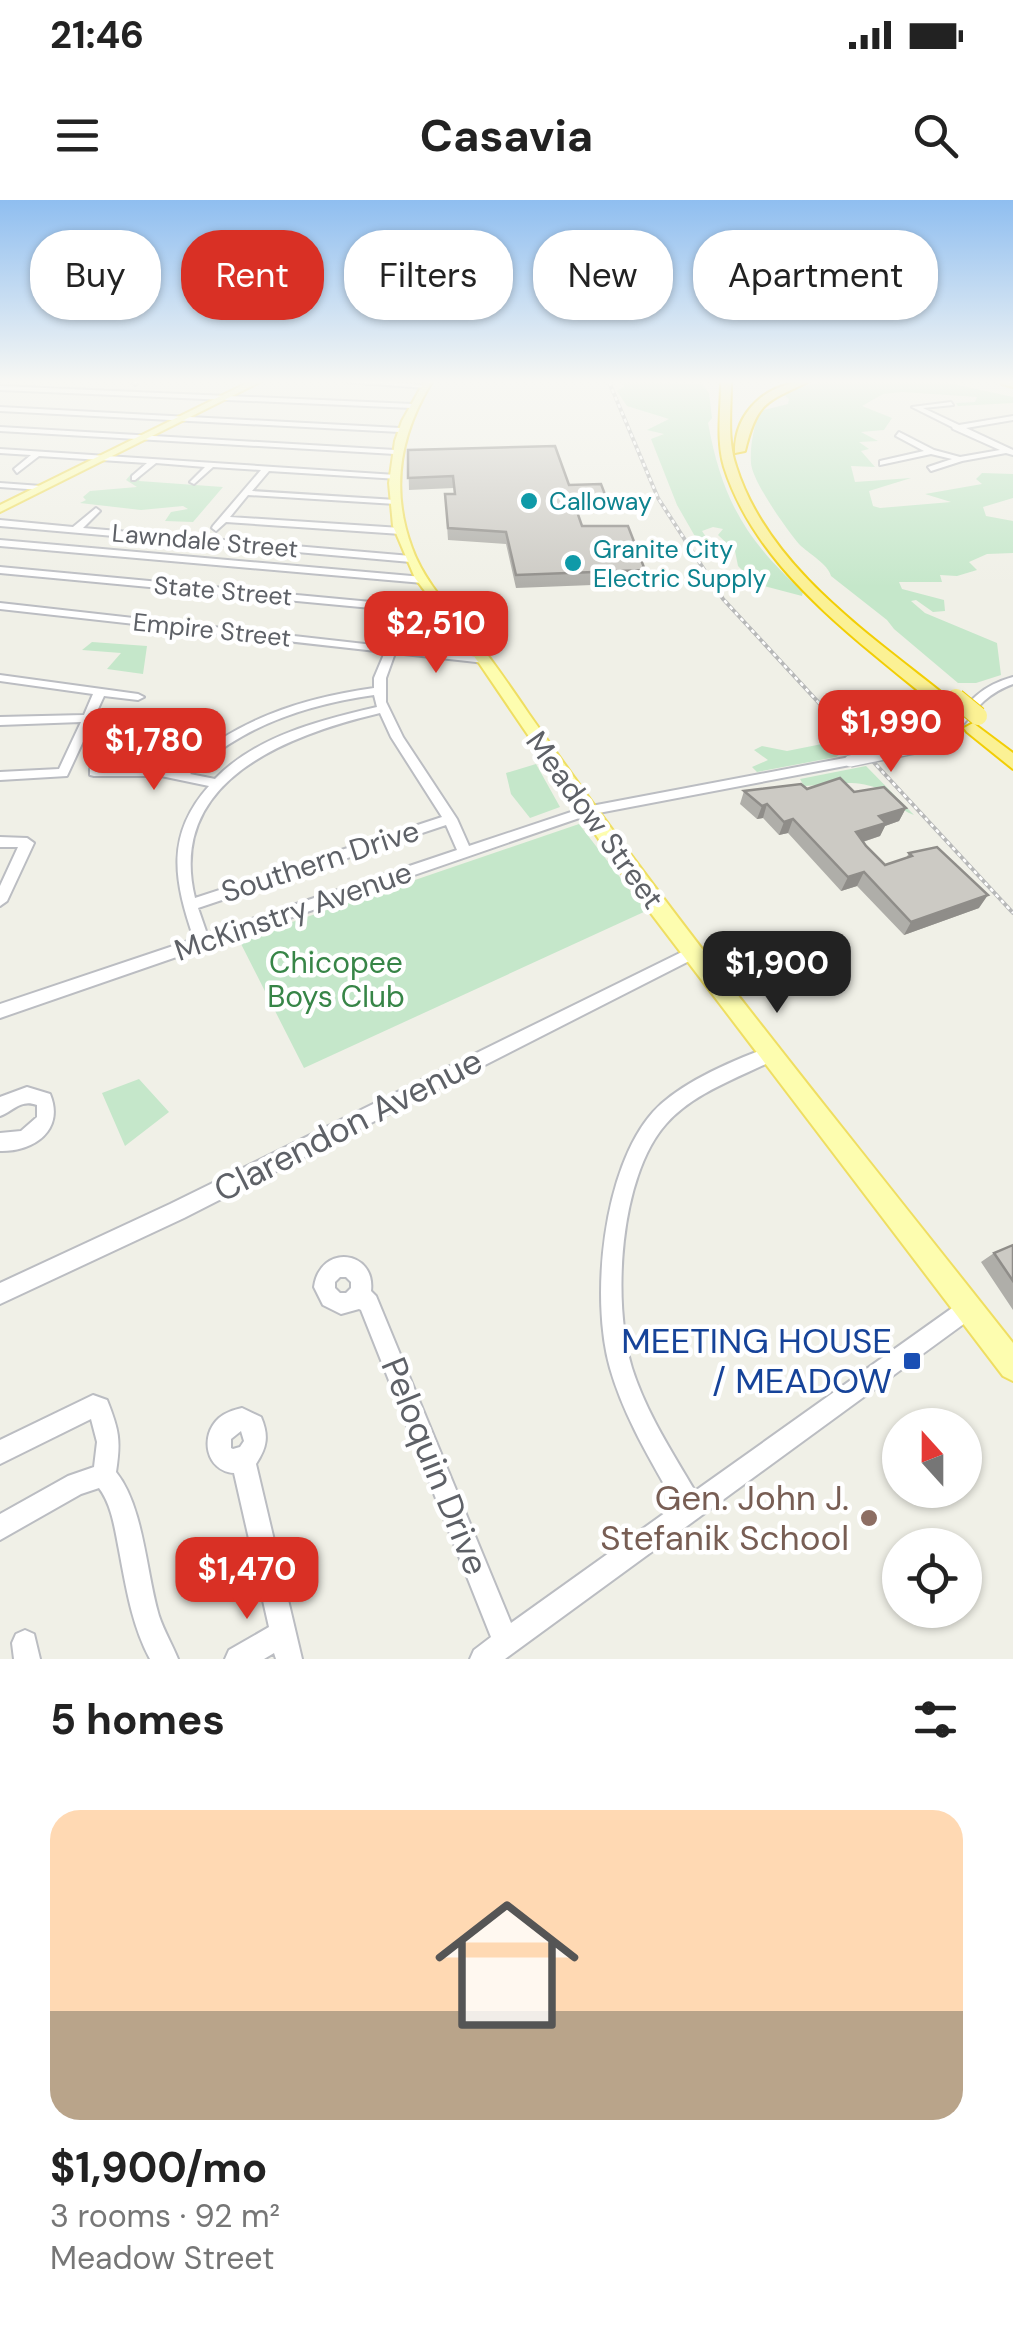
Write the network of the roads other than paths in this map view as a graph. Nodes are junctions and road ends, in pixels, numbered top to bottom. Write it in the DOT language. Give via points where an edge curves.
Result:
graph roads {
  1 [pos="118,450"];
  2 [pos="361,450"];
  3 [pos="728,450"];
  4 [pos="928,450"];
  5 [pos="739,451"];
  6 [pos="1010,451"];
  7 [pos="0,452"];
  8 [pos="395,452"];
  9 [pos="931,452"];
  10 [pos="37,454"];
  11 [pos="102,458"];
  12 [pos="960,458"];
  13 [pos="154,461"];
  14 [pos="883,463"];
  15 [pos="211,465"];
  16 [pos="267,468"];
  17 [pos="931,469"];
  18 [pos="17,471"];
  19 [pos="396,477"];
  20 [pos="135,478"];
  21 [pos="194,482"];
  22 [pos="0,485"];
  23 [pos="42,488"];
  24 [pos="250,492"];
  25 [pos="396,502"];
  26 [pos="2,506"];
  27 [pos="96,511"];
  28 [pos="224,519"];
  29 [pos="0,524"];
  30 [pos="216,528"];
  31 [pos="75,530"];
  32 [pos="401,531"];
  33 [pos="0,543"];
  34 [pos="411,559"];
  35 [pos="0,570"];
  36 [pos="423,580"];
  37 [pos="0,606"];
  38 [pos="446,612"];
  39 [pos="391,651"];
  40 [pos="484,660"];
  41 [pos="0,678"];
  42 [pos="1013,680"];
  43 [pos="378,690"];
  44 [pos="100,692"];
  45 [pos="138,696"];
  46 [pos="954,703"];
  47 [pos="383,709"];
  48 [pos="88,718"];
  49 [pos="0,721"];
  50 [pos="975,722"];
  51 [pos="1013,746"];
  52 [pos="1013,763"];
  53 [pos="94,772"];
  54 [pos="182,775"];
  55 [pos="0,776"];
  56 [pos="218,784"];
  57 [pos="586,811"];
  58 [pos="450,819"];
  59 [pos="0,842"];
  60 [pos="464,852"];
  61 [pos="0,901"];
  62 [pos="190,905"];
  63 [pos="203,942"];
  64 [pos="694,952"];
  65 [pos="0,1012"];
  66 [pos="772,1053"];
  67 [pos="0,1108"];
  68 [pos="0,1142"];
  69 [pos="0,1294"];
  70 [pos="358,1294"];
  71 [pos="969,1308"];
  72 [pos="1013,1366"];
  73 [pos="0,1452"];
  74 [pos="242,1460"];
  75 [pos="104,1475"];
  76 [pos="691,1508"];
  77 [pos="0,1528"];
  78 [pos="506,1642"];
  79 [pos="286,1646"];
  80 [pos="165,1659"];
  81 [pos="238,1659"];
  82 [pos="483,1659"];
  1 -- 11 [label="main road"];
  2 -- 8 [label="street"];
  3 -- 46 [label="highway" via="740,493 772,544 825,598"];
  4 -- 9 [label="street"];
  5 -- 46 [label="highway" via="756,499 795,553"];
  6 -- 12 [label="street"];
  7 -- 10 [label="street"];
  8 -- 19 [label="main road, Meadow Street"];
  9 -- 12 [label="street"];
  9 -- 14 [label="street"];
  10 -- 11 [label="street"];
  10 -- 18 [label="street"];
  11 -- 13 [label="street"];
  11 -- 23 [label="main road"];
  12 -- 17 [label="street"];
  13 -- 15 [label="street"];
  13 -- 20 [label="street"];
  15 -- 16 [label="street"];
  15 -- 21 [label="street"];
  16 -- 19 [label="street"];
  16 -- 24 [label="street"];
  19 -- 25 [label="main road, Meadow Street"];
  22 -- 23 [label="street"];
  23 -- 26 [label="main road"];
  24 -- 25 [label="street"];
  24 -- 28 [label="street"];
  25 -- 32 [label="main road, Meadow Street"];
  27 -- 31 [label="street"];
  28 -- 30 [label="street"];
  28 -- 32 [label="street"];
  29 -- 31 [label="street, Lawndale Street"];
  31 -- 34 [label="street, Lawndale Street"];
  32 -- 34 [label="main road, Meadow Street"];
  33 -- 36 [label="street"];
  34 -- 36 [label="main road, Meadow Street"];
  35 -- 38 [label="street, State Street"];
  36 -- 38 [label="main road, Meadow Street"];
  37 -- 39 [label="street, Empire Street"];
  38 -- 40 [label="main road, Meadow Street"];
  39 -- 40 [label="street, Empire Street"];
  39 -- 43 [label="street"];
  40 -- 57 [label="main road, Meadow Street"];
  41 -- 44 [label="street"];
  42 -- 57 [label="street, bridge" via="983,692 956,730 924,746"];
  43 -- 47 [label="street"];
  43 -- 54 [label="street" via="327,697 263,719 225,739"];
  44 -- 45 [label="street"];
  44 -- 48 [label="street"];
  46 -- 50 [label="highway"];
  47 -- 56 [label="street" via="291,734"];
  47 -- 58 [label="street"];
  48 -- 49 [label="street"];
  48 -- 55 [label="street" via="63,773"];
  50 -- 51 [label="highway"];
  50 -- 52 [label="highway"];
  53 -- 54 [label="street"];
  54 -- 56 [label="street"];
  56 -- 62 [label="street" via="190,831 183,863"];
  57 -- 60 [label="street, McKinstry Avenue"];
  57 -- 64 [label="main road, Meadow Street"];
  58 -- 60 [label="street"];
  58 -- 62 [label="street, Southern Drive"];
  59 -- 61 [label="street" via="26,844"];
  60 -- 63 [label="street, McKinstry Avenue"];
  62 -- 63 [label="street"];
  63 -- 65 [label="street, McKinstry Avenue"];
  64 -- 66 [label="main road, Meadow Street"];
  64 -- 69 [label="street, Clarendon Avenue"];
  66 -- 71 [label="main road, Meadow Street"];
  66 -- 76 [label="street" via="694,1092 657,1120 635,1154 620,1210 613,1308 619,1360"];
  67 -- 68 [label="street" via="27,1094 48,1108 34,1134"];
  70 -- 78 [label="street, Peloquin Drive" via="370,1303"];
  71 -- 72 [label="main road, Meadow Street"];
  71 -- 76 [label="street"];
  73 -- 75 [label="street" via="94,1406 108,1434"];
  74 -- 79 [label="street"];
  75 -- 77 [label="street"];
  75 -- 80 [label="street" via="117,1497 144,1612"];
  76 -- 78 [label="street"];
  78 -- 82 [label="street"];
  79 -- 81 [label="street"];
}
